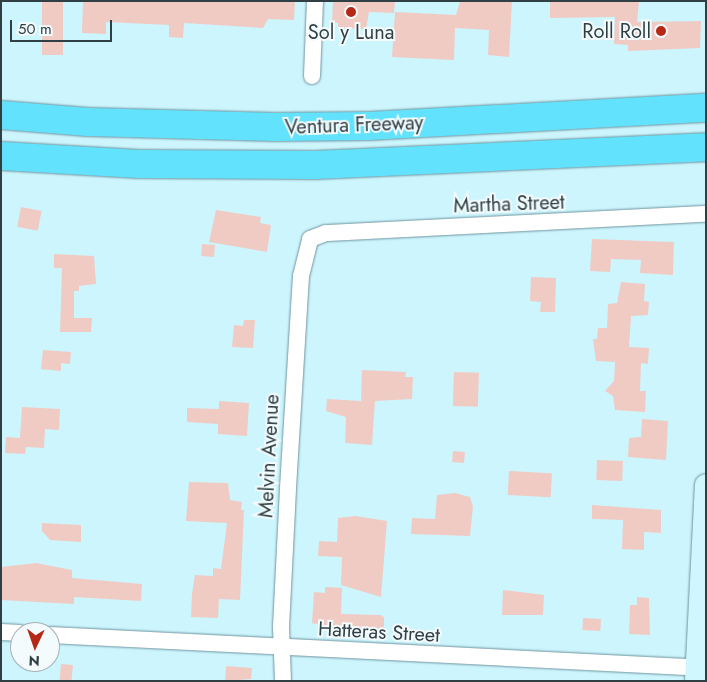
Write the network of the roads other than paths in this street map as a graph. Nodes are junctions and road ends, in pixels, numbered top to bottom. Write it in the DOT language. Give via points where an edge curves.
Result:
graph roads {
  1 [pos="315,1"];
  2 [pos="312,76"];
  3 [pos="698,108"];
  4 [pos="1,116"];
  5 [pos="699,147"];
  6 [pos="1,156"];
  7 [pos="706,214"];
  8 [pos="314,236"];
  9 [pos="706,485"];
  10 [pos="60,636"];
  11 [pos="283,648"];
  12 [pos="699,673"];
  13 [pos="283,681"];
  1 -- 2 [label="street"];
  3 -- 4 [label="highway, Ventura Freeway" via="369,126 88,122"];
  5 -- 6 [label="highway, Ventura Freeway" via="315,165 139,164"];
  7 -- 8 [label="street, Martha Street"];
  8 -- 11 [label="street, Melvin Avenue" via="308,244 301,276 282,597"];
  9 -- 12 [label="main road"];
  10 -- 11 [label="street, Hatteras Street"];
  11 -- 12 [label="street, Hatteras Street"];
  11 -- 13 [label="street, Melvin Avenue"];
}
